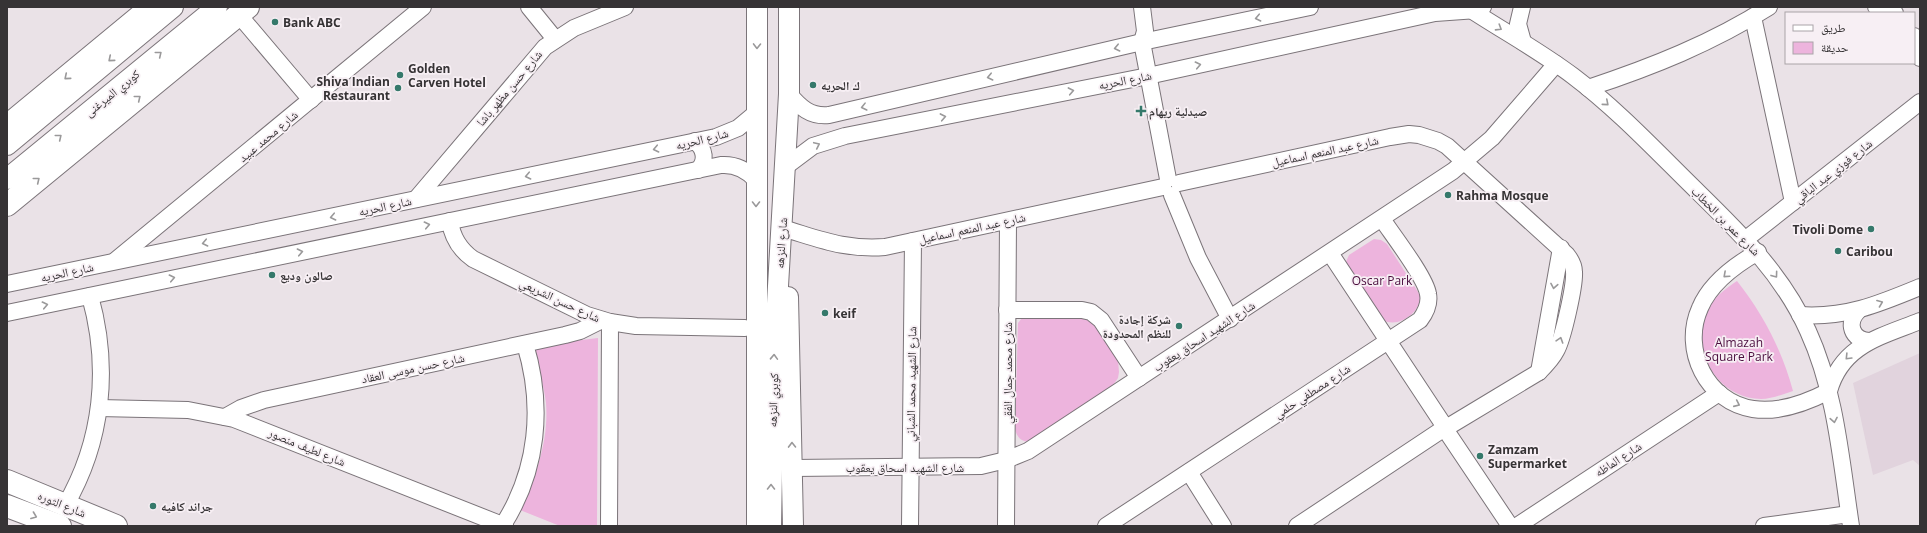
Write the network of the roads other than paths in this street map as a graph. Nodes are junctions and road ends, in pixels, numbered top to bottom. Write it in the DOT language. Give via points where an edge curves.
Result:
graph roads {
  1 [pos="150,7"];
  2 [pos="173,7"];
  3 [pos="217,7"];
  4 [pos="423,7"];
  5 [pos="529,7"];
  6 [pos="625,7"];
  7 [pos="757,7"];
  8 [pos="789,7"];
  9 [pos="1131,7"];
  10 [pos="1142,7"];
  11 [pos="1310,7"];
  12 [pos="1522,7"];
  13 [pos="1769,7"];
  14 [pos="1474,8"];
  15 [pos="244,11"];
  16 [pos="1754,17"];
  17 [pos="555,39"];
  18 [pos="1142,42"];
  19 [pos="1523,42"];
  20 [pos="1556,64"];
  21 [pos="1148,76"];
  22 [pos="1588,88"];
  23 [pos="789,94"];
  24 [pos="311,100"];
  25 [pos="1920,102"];
  26 [pos="756,113"];
  27 [pos="841,113"];
  28 [pos="7,126"];
  29 [pos="845,136"];
  30 [pos="695,141"];
  31 [pos="7,145"];
  32 [pos="1465,162"];
  33 [pos="785,167"];
  34 [pos="698,170"];
  35 [pos="7,179"];
  36 [pos="756,180"];
  37 [pos="1170,186"];
  38 [pos="416,199"];
  39 [pos="1793,202"];
  40 [pos="7,205"];
  41 [pos="1382,219"];
  42 [pos="450,221"];
  43 [pos="1008,221"];
  44 [pos="782,228"];
  45 [pos="1746,239"];
  46 [pos="913,241"];
  47 [pos="1758,252"];
  48 [pos="1330,253"];
  49 [pos="112,263"];
  50 [pos="778,274"];
  51 [pos="758,277"];
  52 [pos="7,284"];
  53 [pos="1920,288"];
  54 [pos="90,296"];
  55 [pos="1007,310"];
  56 [pos="1858,310"];
  57 [pos="7,313"];
  58 [pos="1800,315"];
  59 [pos="1230,319"];
  60 [pos="606,321"];
  61 [pos="1920,321"];
  62 [pos="745,328"];
  63 [pos="1388,341"];
  64 [pos="1869,341"];
  65 [pos="525,344"];
  66 [pos="1139,378"];
  67 [pos="1829,391"];
  68 [pos="1719,393"];
  69 [pos="99,408"];
  70 [pos="225,417"];
  71 [pos="1446,429"];
  72 [pos="1006,460"];
  73 [pos="910,467"];
  74 [pos="793,468"];
  75 [pos="1188,472"];
  76 [pos="7,481"];
  77 [pos="7,506"];
  78 [pos="63,516"];
  79 [pos="1850,520"];
  80 [pos="116,526"];
  81 [pos="504,526"];
  82 [pos="609,526"];
  83 [pos="745,526"];
  84 [pos="757,526"];
  85 [pos="771,526"];
  86 [pos="793,526"];
  87 [pos="910,526"];
  88 [pos="1006,526"];
  89 [pos="1106,526"];
  90 [pos="1223,526"];
  91 [pos="1297,526"];
  92 [pos="1510,526"];
  93 [pos="1517,526"];
  94 [pos="1764,526"];
  1 -- 28 [label="highway, one-way"];
  2 -- 31 [label="main road, one-way"];
  35 -- 3 [label="main road, كوبري الميرغنى, one-way"];
  4 -- 24 [label="street, شارع محمد عبيد"];
  5 -- 17 [label="street"];
  6 -- 17 [label="street, شارع حسن مظهر باشا" via="574,28"];
  7 -- 26 [label="main road, شارع النزهه, one-way"];
  8 -- 23 [label="main road, شارع النزهه"];
  9 -- 18 [label="street" via="1134,28"];
  10 -- 18 [label="street" via="1145,31"];
  11 -- 18 [label="street, one-way"];
  12 -- 19 [label="street" via="1518,24"];
  13 -- 16 [label="street"];
  14 -- 19 [label="street, شارع عمر بن الخطاب, one-way"];
  21 -- 14 [label="street, شارع الحريه, one-way" via="1435,13"];
  15 -- 24 [label="street"];
  40 -- 15 [label="highway, one-way"];
  16 -- 22 [label="street" via="1667,60"];
  16 -- 39 [label="street"];
  17 -- 38 [label="street, شارع حسن مظهر باشا" via="535,57"];
  18 -- 21 [label="street"];
  18 -- 27 [label="street, one-way"];
  19 -- 20 [label="street, شارع عمر بن الخطاب"];
  20 -- 22 [label="street, شارع عمر بن الخطاب"];
  20 -- 32 [label="street, شارع الشهيد اسحاق يعقوب" via="1492,138"];
  29 -- 21 [label="street, شارع الحريه, one-way"];
  21 -- 37 [label="street"];
  22 -- 45 [label="street, شارع عمر بن الخطاب, one-way" via="1621,116"];
  23 -- 27 [label="street" via="810,113 824,116"];
  23 -- 33 [label="main road, شارع النزهه"];
  24 -- 49 [label="street, شارع محمد عبيد"];
  25 -- 39 [label="street, شارع فوزي عبد الباقي"];
  26 -- 30 [label="street, شارع الحريه" via="733,131"];
  26 -- 36 [label="main road, شارع النزهه"];
  27 -- 29 [label="street" via="835,121 835,128"];
  33 -- 29 [label="street, شارع الحريه, one-way" via="813,146"];
  30 -- 34 [label="street" via="704,153 703,164"];
  30 -- 38 [label="street, شارع الحريه, one-way"];
  32 -- 37 [label="street, شارع عبد المنعم اسماعيل" via="1438,141 1409,134"];
  32 -- 41 [label="street, شارع الشهيد اسحاق يعقوب"];
  32 -- 71 [label="street, شارع عبد المنعم اسماعيل" via="1561,248 1539,372"];
  33 -- 44 [label="main road, شارع النزهه"];
  34 -- 36 [label="street" via="721,165 732,166 743,169"];
  34 -- 42 [label="street"];
  36 -- 51 [label="main road, شارع النزهه, one-way"];
  37 -- 43 [label="street, شارع عبد المنعم اسماعيل"];
  37 -- 59 [label="street" via="1198,258"];
  38 -- 49 [label="street, شارع الحريه, one-way"];
  39 -- 45 [label="street, شارع فوزي عبد الباقي"];
  41 -- 48 [label="street, شارع الشهيد اسحاق يعقوب"];
  41 -- 63 [label="street, شارع مصطفي حلمي" via="1425,284 1429,298 1420,320"];
  54 -- 42 [label="street, one-way"];
  42 -- 60 [label="street, شارع حسن الشريعي" via="457,242 472,259"];
  43 -- 46 [label="street, شارع عبد المنعم اسماعيل"];
  43 -- 55 [label="street, شارع محمد جمال الفقي"];
  44 -- 46 [label="street, شارع عبد المنعم اسماعيل" via="827,243 853,247 885,247"];
  44 -- 50 [label="main road, شارع النزهه"];
  45 -- 47 [label="street, شارع عمر بن الخطاب"];
  46 -- 73 [label="street, شارع الشهيد محمد الشباني"];
  47 -- 58 [label="street, شارع عمر بن الخطاب, one-way" via="1782,283"];
  47 -- 68 [label="street, one-way" via="1721,280 1709,293 1697,316 1693,337 1696,358 1707,381"];
  48 -- 59 [label="street, شارع الشهيد اسحاق يعقوب"];
  48 -- 63 [label="street"];
  49 -- 52 [label="street, شارع الحريه"];
  74 -- 50 [label="main road, شارع النزهه, one-way" via="789,305 787,291"];
  85 -- 50 [label="main road, كوبري النزهه, one-way" via="772,414"];
  51 -- 62 [label="main road, شارع النزهه" via="747,300"];
  51 -- 84 [label="main road, كوبري النزهه"];
  56 -- 53 [label="street, one-way"];
  57 -- 54 [label="street, one-way"];
  54 -- 69 [label="street" via="101,351 102,380"];
  55 -- 66 [label="street" via="1091,312 1104,324"];
  55 -- 72 [label="street, شارع محمد جمال الفقي"];
  56 -- 58 [label="street" via="1835,315"];
  56 -- 64 [label="street" via="1852,318 1853,332 1860,339"];
  58 -- 67 [label="street, شارع عمر بن الخطاب" via="1814,346"];
  59 -- 66 [label="street, شارع الشهيد اسحاق يعقوب"];
  60 -- 62 [label="street, شارع حسن الشريعي" via="636,326"];
  60 -- 65 [label="street, شارع حسن موسى العقاد" via="576,332"];
  60 -- 82 [label="street"];
  61 -- 64 [label="street"];
  62 -- 83 [label="main road, شارع النزهه"];
  63 -- 71 [label="street"];
  63 -- 75 [label="street, شارع مصطفي حلمي"];
  64 -- 67 [label="street, one-way" via="1853,351 1843,362 1835,373"];
  65 -- 70 [label="street, شارع حسن موسى العقاد" via="270,399 247,406"];
  65 -- 81 [label="street" via="532,368 537,419 529,469"];
  66 -- 72 [label="street, شارع الشهيد اسحاق يعقوب" via="1035,447"];
  68 -- 67 [label="street, one-way" via="1743,407 1764,410 1802,403"];
  67 -- 79 [label="street, شارع عمر بن الخطاب, one-way"];
  68 -- 93 [label="street, شارع الماظه"];
  69 -- 70 [label="street, شارع لطيف منصور" via="188,410"];
  69 -- 78 [label="street" via="87,459"];
  70 -- 81 [label="street, شارع لطيف منصور"];
  71 -- 91 [label="street"];
  71 -- 92 [label="street"];
  72 -- 73 [label="street, شارع الشهيد اسحاق يعقوب" via="977,466"];
  72 -- 88 [label="street, شارع محمد جمال الفقي"];
  73 -- 74 [label="street, شارع الشهيد اسحاق يعقوب"];
  73 -- 87 [label="street, شارع الشهيد محمد الشباني"];
  74 -- 86 [label="main road, شارع النزهه"];
  75 -- 89 [label="street, شارع مصطفي حلمي"];
  75 -- 90 [label="street"];
  76 -- 78 [label="highway, شارع الثوره"];
  77 -- 78 [label="highway, شارع الثوره, one-way"];
  78 -- 80 [label="highway, شارع الثوره"];
  79 -- 94 [label="street"];
}
